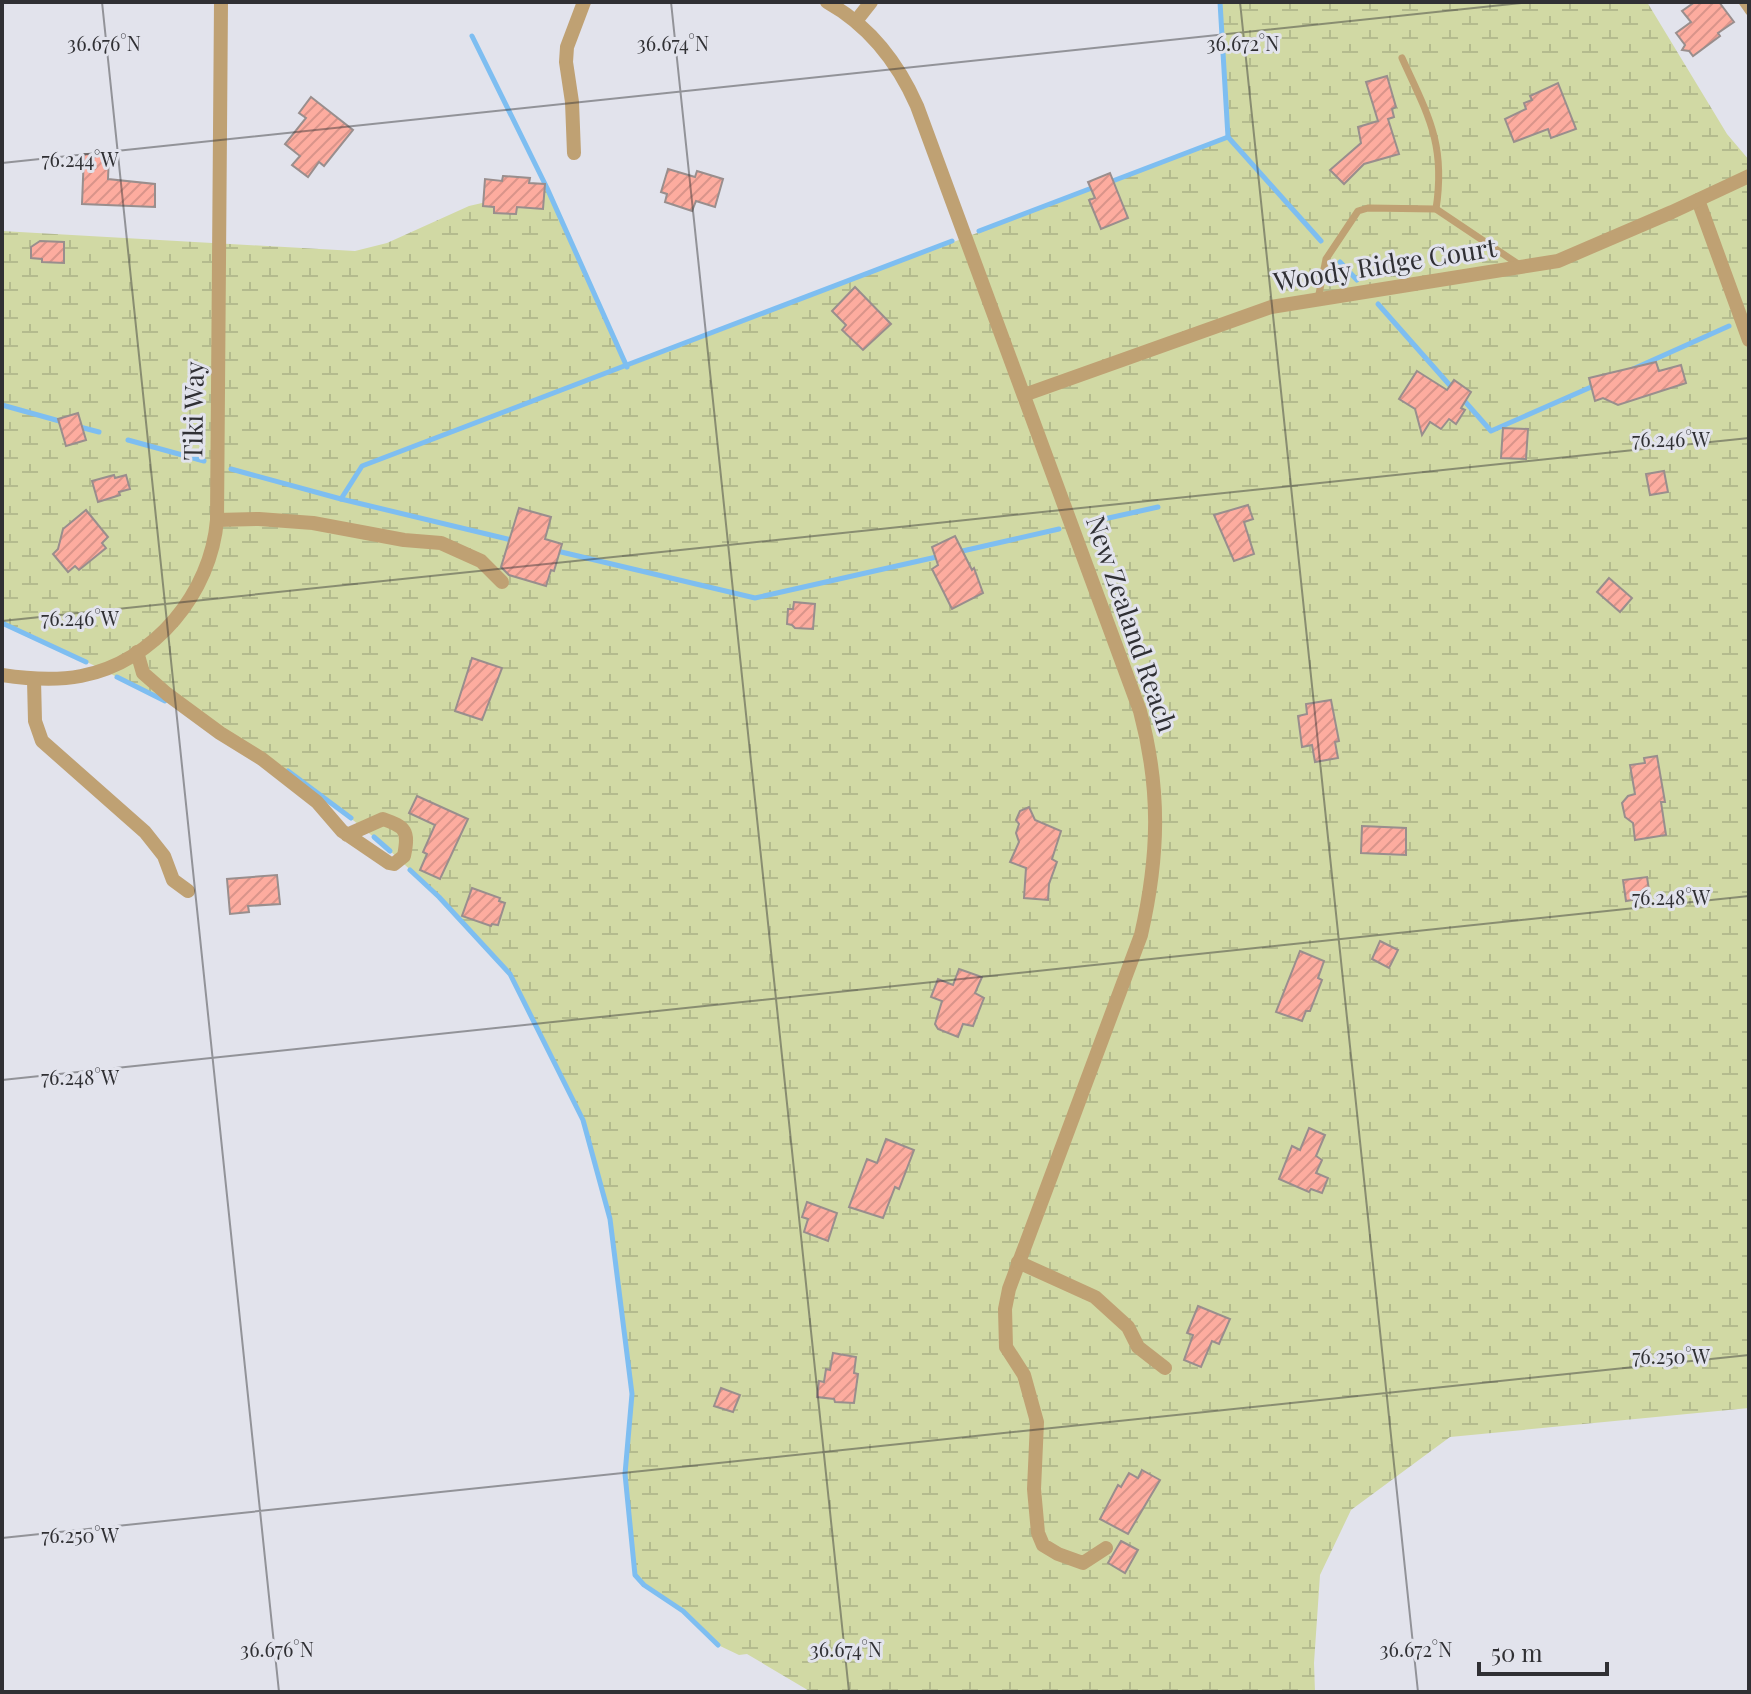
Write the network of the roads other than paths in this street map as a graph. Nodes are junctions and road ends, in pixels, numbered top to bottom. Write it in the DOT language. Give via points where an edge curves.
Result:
graph roads {
  1 [pos="221,2"];
  2 [pos="584,2"];
  3 [pos="827,2"];
  4 [pos="871,2"];
  5 [pos="1742,2"];
  6 [pos="1749,12"];
  7 [pos="856,21"];
  8 [pos="1402,58"];
  9 [pos="574,153"];
  10 [pos="1749,176"];
  11 [pos="1698,200"];
  12 [pos="1436,209"];
  13 [pos="1523,267"];
  14 [pos="1318,300"];
  15 [pos="1749,340"];
  16 [pos="1024,395"];
  17 [pos="217,520"];
  18 [pos="502,582"];
  19 [pos="137,652"];
  20 [pos="2,675"];
  21 [pos="34,680"];
  22 [pos="347,835"];
  23 [pos="188,891"];
  24 [pos="1018,1262"];
  25 [pos="1165,1368"];
  26 [pos="1106,1548"];
  1 -- 17 [label="street, Tiki Way"];
  2 -- 9 [label="street" via="566,62"];
  3 -- 7 [label="street, New Zealand Reach"];
  4 -- 7 [label="street"];
  5 -- 6 [label="lane"];
  7 -- 16 [label="street, New Zealand Reach" via="907,84"];
  8 -- 12 [label="lane" via="1438,148"];
  10 -- 11 [label="street, Woody Ridge Court"];
  11 -- 13 [label="street, Woody Ridge Court" via="1558,261"];
  11 -- 15 [label="street"];
  12 -- 13 [label="lane"];
  12 -- 14 [label="lane" via="1358,211 1326,259"];
  13 -- 14 [label="street, Woody Ridge Court"];
  14 -- 16 [label="street, Woody Ridge Court" via="1248,314"];
  16 -- 24 [label="street, New Zealand Reach" via="1140,711 1154,777 1157,841 1137,949"];
  17 -- 18 [label="street" via="313,523 441,543 481,561"];
  17 -- 19 [label="street, Tiki Way" via="197,588 173,622"];
  19 -- 21 [label="street, Tiki Way" via="94,672"];
  19 -- 22 [label="street" via="143,673 167,694 317,802"];
  20 -- 21 [label="street, Tiki Way"];
  21 -- 23 [label="street" via="35,721 42,741 145,832 164,856 173,880"];
  24 -- 25 [label="street" via="1095,1297 1128,1327 1138,1347"];
  24 -- 26 [label="street, New Zealand Reach" via="1005,1309 1006,1347 1024,1375 1037,1422 1038,1533 1043,1545 1083,1563"];
}
